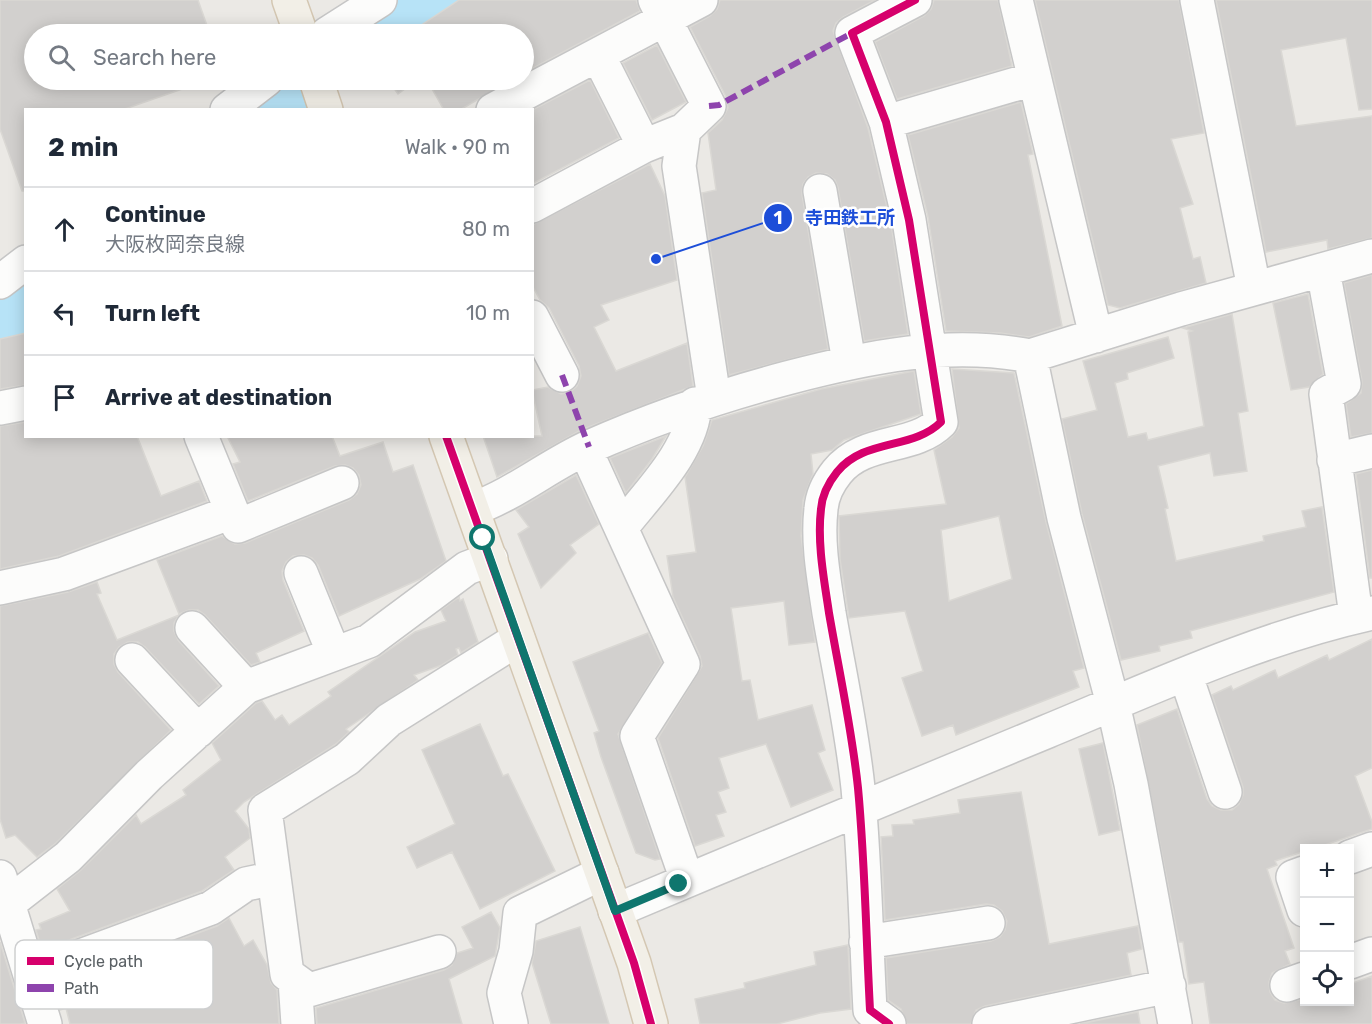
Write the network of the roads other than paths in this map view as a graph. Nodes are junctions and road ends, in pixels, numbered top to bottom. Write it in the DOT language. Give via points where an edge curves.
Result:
graph roads {
  1 [pos="289,0"];
  2 [pos="380,0"];
  3 [pos="701,0"];
  4 [pos="915,0"];
  5 [pos="1016,0"];
  6 [pos="1197,0"];
  7 [pos="660,10"];
  8 [pos="297,24"];
  9 [pos="343,24"];
  10 [pos="598,55"];
  11 [pos="1033,79"];
  12 [pos="534,89"];
  13 [pos="253,90"];
  14 [pos="319,90"];
  15 [pos="531,90"];
  16 [pos="230,108"];
  17 [pos="325,108"];
  18 [pos="497,108"];
  19 [pos="886,122"];
  20 [pos="684,130"];
  21 [pos="644,146"];
  22 [pos="820,191"];
  23 [pos="534,205"];
  24 [pos="1372,256"];
  25 [pos="24,264"];
  26 [pos="1323,270"];
  27 [pos="0,282"];
  28 [pos="1254,288"];
  29 [pos="534,321"];
  30 [pos="1096,336"];
  31 [pos="928,350"];
  32 [pos="1030,356"];
  33 [pos="849,362"];
  34 [pos="562,375"];
  35 [pos="705,401"];
  36 [pos="24,403"];
  37 [pos="0,408"];
  38 [pos="202,438"];
  39 [pos="447,438"];
  40 [pos="585,449"];
  41 [pos="1372,451"];
  42 [pos="1334,460"];
  43 [pos="342,483"];
  44 [pos="473,509"];
  45 [pos="232,512"];
  46 [pos="621,528"];
  47 [pos="490,559"];
  48 [pos="301,573"];
  49 [pos="0,588"];
  50 [pos="1368,614"];
  51 [pos="192,628"];
  52 [pos="518,639"];
  53 [pos="334,654"];
  54 [pos="132,660"];
  55 [pos="1186,675"];
  56 [pos="246,687"];
  57 [pos="1113,704"];
  58 [pos="198,731"];
  59 [pos="1225,792"];
  60 [pos="859,809"];
  61 [pos="1372,849"];
  62 [pos="1354,856"];
  63 [pos="602,873"];
  64 [pos="1300,875"];
  65 [pos="274,878"];
  66 [pos="687,880"];
  67 [pos="1300,896"];
  68 [pos="3,897"];
  69 [pos="615,911"];
  70 [pos="987,923"];
  71 [pos="19,940"];
  72 [pos="124,940"];
  73 [pos="866,942"];
  74 [pos="439,952"];
  75 [pos="1372,954"];
  76 [pos="1354,961"];
  77 [pos="295,980"];
  78 [pos="1169,986"];
  79 [pos="41,1009"];
  80 [pos="868,1019"];
  81 [pos="45,1024"];
  82 [pos="298,1024"];
  83 [pos="511,1024"];
  84 [pos="651,1024"];
  85 [pos="989,1024"];
  86 [pos="1175,1024"];
  1 -- 8 [label="main road"];
  2 -- 9 [label="street"];
  3 -- 7 [label="street"];
  4 -- 19 [label="street" via="852,33"];
  5 -- 11 [label="street"];
  6 -- 28 [label="street"];
  7 -- 10 [label="street"];
  7 -- 20 [label="street" via="709,106"];
  10 -- 12 [label="street"];
  10 -- 21 [label="street"];
  11 -- 19 [label="street"];
  11 -- 30 [label="street"];
  13 -- 16 [label="street"];
  14 -- 17 [label="main road"];
  15 -- 18 [label="street"];
  19 -- 31 [label="street" via="909,220"];
  20 -- 21 [label="street"];
  20 -- 35 [label="street" via="680,180"];
  21 -- 23 [label="street"];
  22 -- 33 [label="street"];
  24 -- 26 [label="street"];
  25 -- 27 [label="street"];
  26 -- 28 [label="street"];
  26 -- 42 [label="street" via="1344,384 1326,394"];
  28 -- 30 [label="street"];
  29 -- 34 [label="street"];
  30 -- 32 [label="street"];
  31 -- 32 [label="street"];
  31 -- 33 [label="street"];
  31 -- 60 [label="street" via="941,422 930,432 865,450 850,460 837,472 821,508 822,573"];
  32 -- 57 [label="street" via="1064,518"];
  33 -- 35 [label="street"];
  35 -- 40 [label="street"];
  35 -- 46 [label="street" via="677,454"];
  36 -- 37 [label="street"];
  38 -- 45 [label="street"];
  39 -- 44 [label="main road"];
  40 -- 44 [label="street" via="499,500"];
  40 -- 46 [label="street"];
  41 -- 42 [label="street"];
  42 -- 50 [label="street"];
  43 -- 45 [label="street" via="238,526"];
  44 -- 47 [label="main road"];
  45 -- 49 [label="street" via="64,574"];
  46 -- 66 [label="street" via="683,664 637,736"];
  47 -- 52 [label="main road"];
  47 -- 53 [label="street" via="467,568 369,641"];
  48 -- 53 [label="street"];
  50 -- 55 [label="street" via="1307,631"];
  51 -- 56 [label="street"];
  52 -- 63 [label="main road"];
  52 -- 65 [label="street" via="389,720 347,759 264,810"];
  53 -- 56 [label="street"];
  54 -- 58 [label="street"];
  55 -- 57 [label="street"];
  55 -- 59 [label="street"];
  56 -- 58 [label="street"];
  57 -- 60 [label="street"];
  57 -- 78 [label="street"];
  58 -- 68 [label="street" via="68,857"];
  60 -- 66 [label="street"];
  60 -- 73 [label="street"];
  61 -- 62 [label="street"];
  63 -- 69 [label="main road"];
  63 -- 83 [label="street" via="520,913 516,951 504,993"];
  64 -- 67 [label="street" via="1293,877"];
  65 -- 72 [label="street" via="246,884 211,908"];
  65 -- 77 [label="street" via="287,974"];
  66 -- 69 [label="street"];
  68 -- 71 [label="street"];
  69 -- 84 [label="main road"];
  70 -- 73 [label="street"];
  73 -- 80 [label="street"];
  74 -- 77 [label="street" via="309,990"];
  75 -- 76 [label="street"];
  77 -- 82 [label="street"];
  78 -- 85 [label="street"];
  78 -- 86 [label="street"];
  79 -- 81 [label="street"];
}
